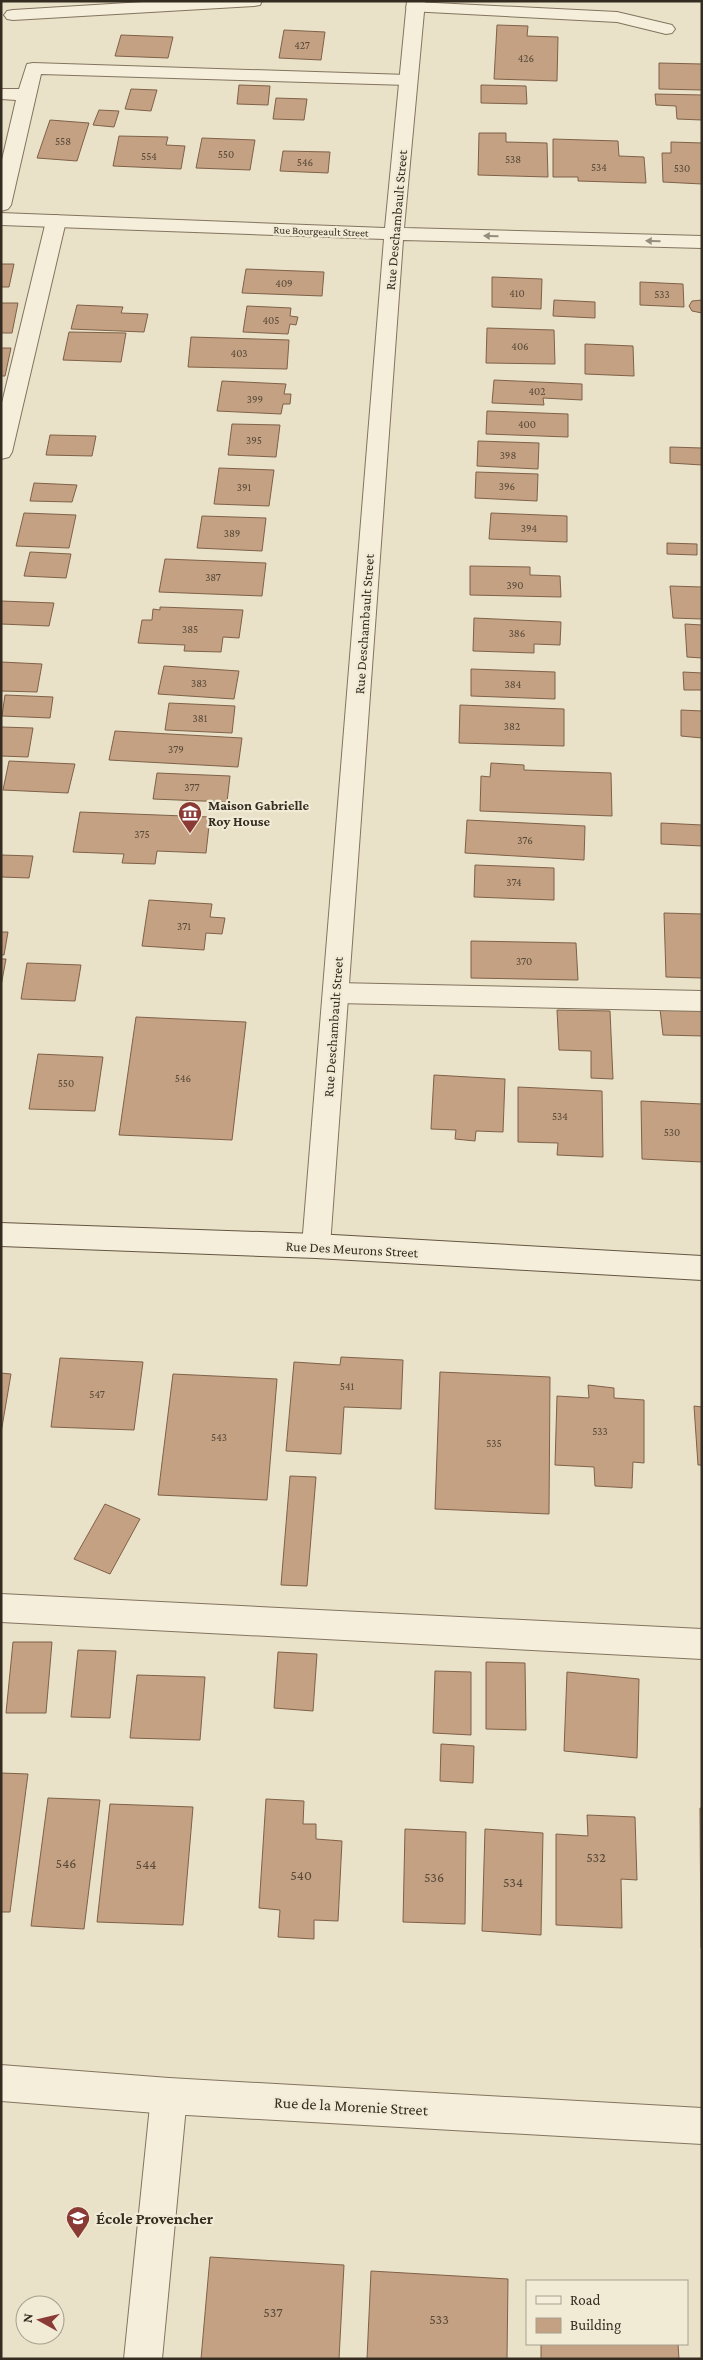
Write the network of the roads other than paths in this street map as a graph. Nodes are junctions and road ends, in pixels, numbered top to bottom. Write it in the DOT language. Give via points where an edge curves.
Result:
graph roads {
  1 [pos="40,1"];
  2 [pos="254,1"];
  3 [pos="416,4"];
  4 [pos="7,18"];
  5 [pos="666,29"];
  6 [pos="408,80"];
  7 [pos="1,94"];
  8 [pos="27,95"];
  9 [pos="6,160"];
  10 [pos="1,205"];
  11 [pos="1,219"];
  12 [pos="56,221"];
  13 [pos="394,234"];
  14 [pos="702,242"];
  15 [pos="1,452"];
  16 [pos="336,993"];
  17 [pos="702,1001"];
  18 [pos="1,1234"];
  19 [pos="316,1246"];
  20 [pos="702,1268"];
  21 [pos="1,1608"];
  22 [pos="702,1644"];
  23 [pos="1,2084"];
  24 [pos="168,2096"];
  25 [pos="702,2126"];
  26 [pos="143,2359"];
  1 -- 4 [label="street"];
  2 -- 4 [label="street"];
  3 -- 5 [label="street" via="617,17"];
  3 -- 6 [label="street, Rue Deschambault Street"];
  6 -- 8 [label="street" via="33,68"];
  6 -- 13 [label="street, Rue Deschambault Street"];
  7 -- 8 [label="street"];
  8 -- 9 [label="street"];
  9 -- 10 [label="street"];
  11 -- 12 [label="street, Rue Bourgeault Street"];
  12 -- 13 [label="street, Rue Bourgeault Street"];
  12 -- 15 [label="street"];
  14 -- 13 [label="street, Rue Bourgeault Street, one-way"];
  13 -- 16 [label="street, Rue Deschambault Street"];
  16 -- 17 [label="street"];
  16 -- 19 [label="street, Rue Deschambault Street"];
  18 -- 19 [label="street, Rue Des Meurons Street"];
  19 -- 20 [label="street, Rue Des Meurons Street"];
  21 -- 22 [label="street"];
  23 -- 24 [label="street, Rue de la Morenie Street"];
  24 -- 25 [label="street, Rue de la Morenie Street"];
  24 -- 26 [label="street"];
}
